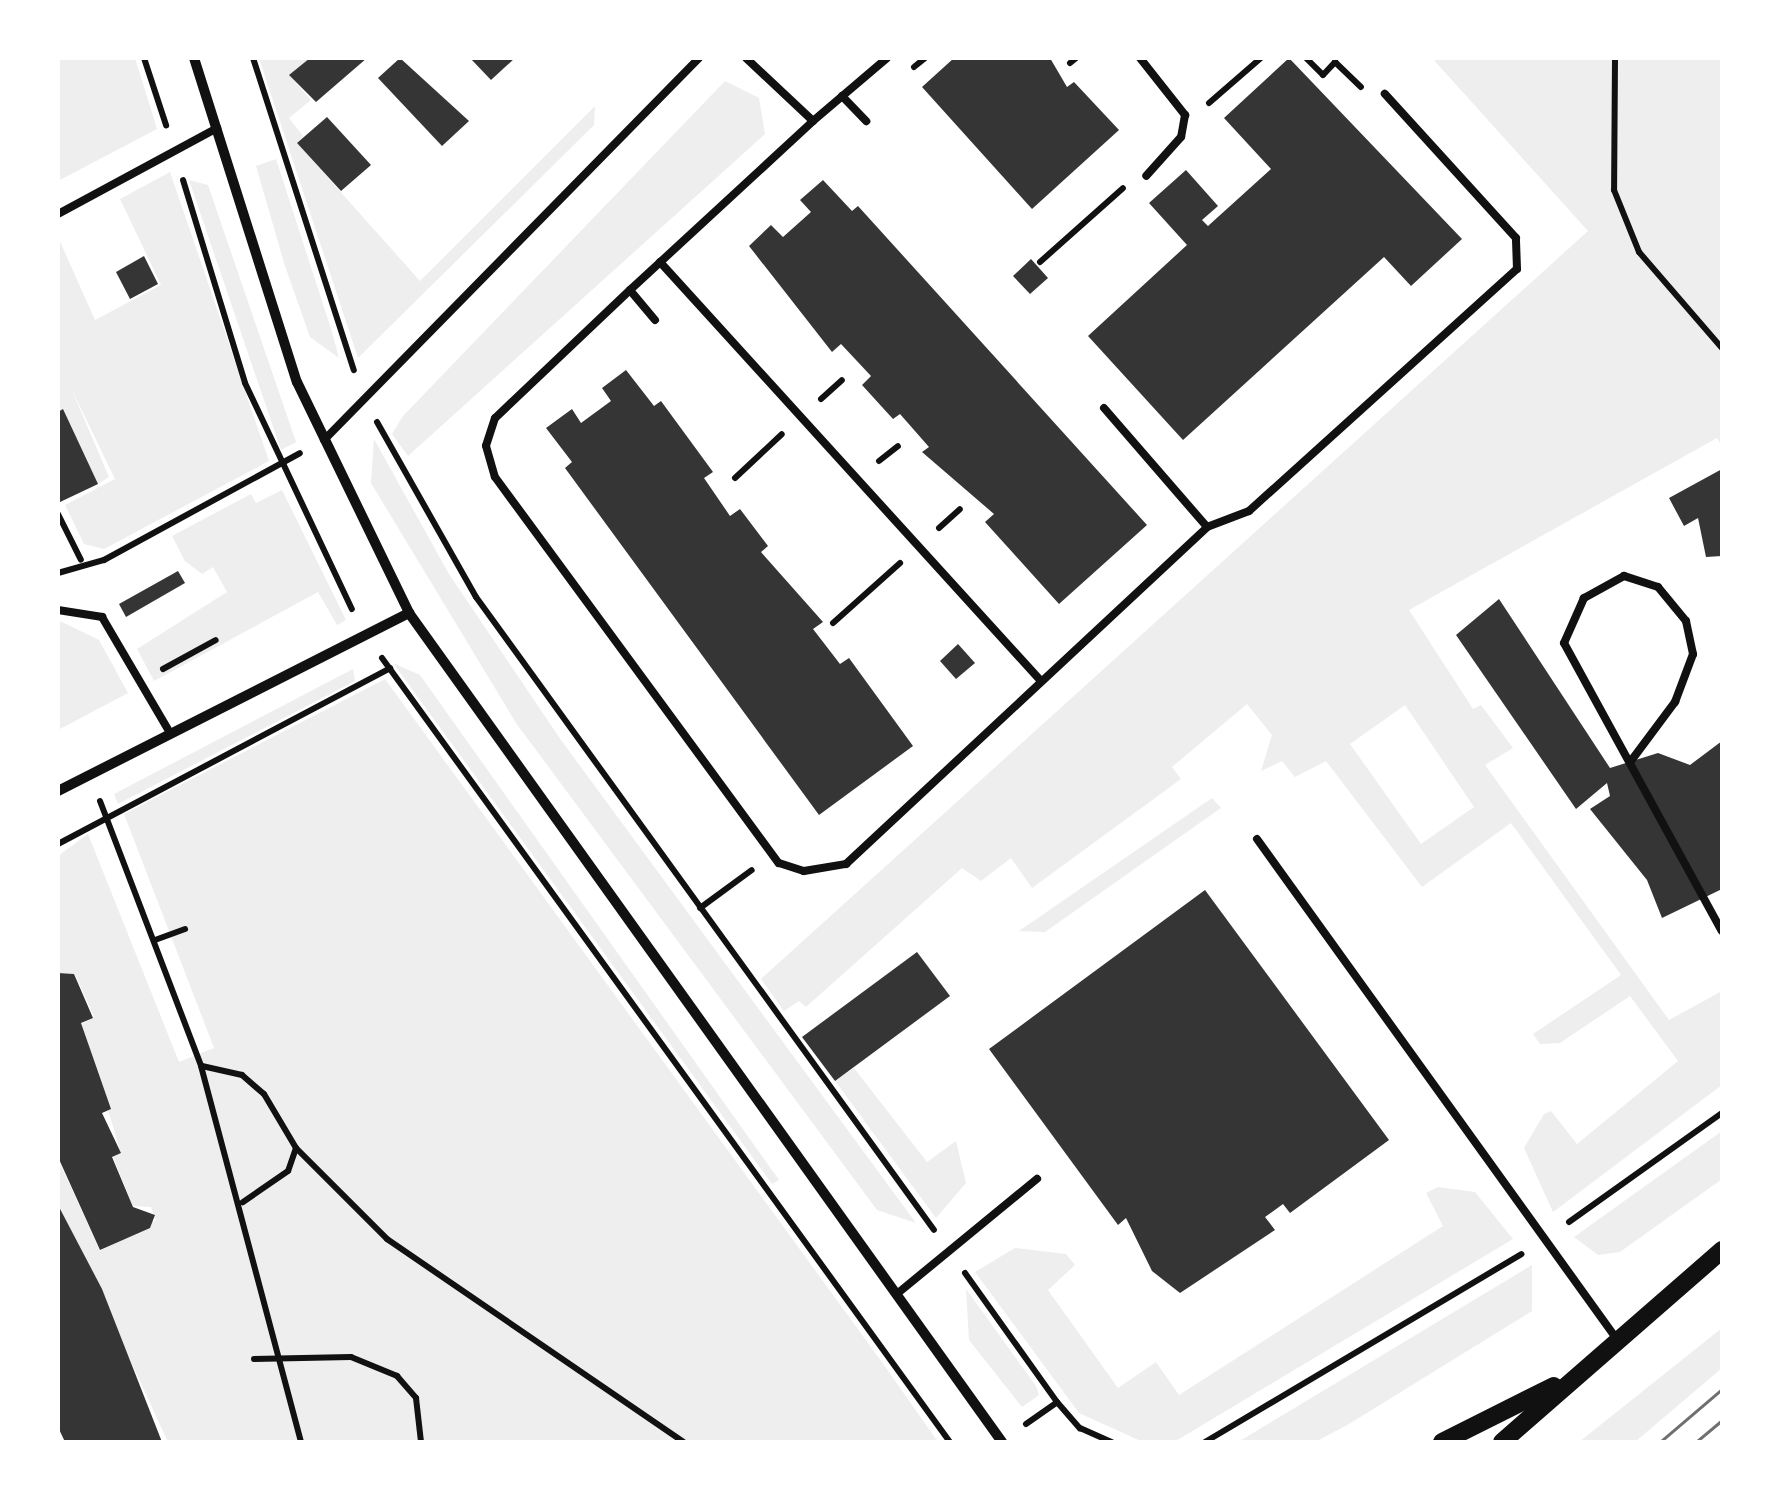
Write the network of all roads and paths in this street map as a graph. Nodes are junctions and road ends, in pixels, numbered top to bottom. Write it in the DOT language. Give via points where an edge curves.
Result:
graph roads {
  1 [pos="194,58"];
  2 [pos="253,58"];
  3 [pos="699,58"];
  4 [pos="746,58"];
  5 [pos="887,58"];
  6 [pos="925,58"];
  7 [pos="1140,58"];
  8 [pos="1260,58"];
  9 [pos="1306,58"];
  10 [pos="1615,58"];
  11 [pos="1386,94"];
  12 [pos="842,96"];
  13 [pos="1185,115"];
  14 [pos="863,118"];
  15 [pos="813,121"];
  16 [pos="217,128"];
  17 [pos="1146,176"];
  18 [pos="58,214"];
  19 [pos="660,262"];
  20 [pos="1040,262"];
  21 [pos="630,290"];
  22 [pos="656,320"];
  23 [pos="1722,348"];
  24 [pos="364,400"];
  25 [pos="1104,408"];
  26 [pos="323,442"];
  27 [pos="58,514"];
  28 [pos="1208,528"];
  29 [pos="81,560"];
  30 [pos="58,573"];
  31 [pos="58,610"];
  32 [pos="409,613"];
  33 [pos="216,640"];
  34 [pos="390,668"];
  35 [pos="140,681"];
  36 [pos="1041,681"];
  37 [pos="170,733"];
  38 [pos="1631,761"];
  39 [pos="88,776"];
  40 [pos="58,791"];
  41 [pos="108,818"];
  42 [pos="1257,839"];
  43 [pos="58,844"];
  44 [pos="772,855"];
  45 [pos="700,908"];
  46 [pos="184,930"];
  47 [pos="1722,931"];
  48 [pos="155,940"];
  49 [pos="202,1066"];
  50 [pos="1722,1113"];
  51 [pos="296,1148"];
  52 [pos="1037,1179"];
  53 [pos="243,1202"];
  54 [pos="1545,1239"];
  55 [pos="1722,1250"];
  56 [pos="949,1251"];
  57 [pos="898,1293"];
  58 [pos="1616,1338"];
  59 [pos="284,1352"];
  60 [pos="254,1359"];
  61 [pos="1568,1379"];
  62 [pos="1057,1402"];
  63 [pos="1028,1422"];
  64 [pos="300,1442"];
  65 [pos="421,1442"];
  66 [pos="684,1442"];
  67 [pos="1002,1442"];
  68 [pos="1112,1442"];
  69 [pos="1205,1442"];
  70 [pos="1442,1442"];
  71 [pos="1502,1442"];
  1 -- 16 [label="street"];
  2 -- 24 [label="path"];
  3 -- 24 [label="lane"];
  4 -- 15 [label="lane"];
  5 -- 12 [label="lane"];
  6 -- 14 [label="path"];
  7 -- 13 [label="lane"];
  8 -- 13 [label="path"];
  9 -- 11 [label="path" via="1323,75 1335,62 1357,86"];
  10 -- 23 [label="path" via="1614,190 1639,252"];
  11 -- 28 [label="lane" via="1516,238 1517,269 1249,511"];
  12 -- 14 [label="lane"];
  12 -- 15 [label="lane"];
  13 -- 17 [label="lane" via="1181,138"];
  15 -- 19 [label="lane"];
  16 -- 18 [label="lane"];
  16 -- 26 [label="street"];
  17 -- 20 [label="path"];
  19 -- 21 [label="lane"];
  19 -- 36 [label="lane"];
  21 -- 22 [label="lane"];
  21 -- 44 [label="lane" via="495,418 486,446 495,477"];
  24 -- 26 [label="lane"];
  24 -- 45 [label="path" via="476,597"];
  25 -- 28 [label="lane"];
  26 -- 29 [label="path" via="104,560"];
  26 -- 32 [label="street"];
  27 -- 29 [label="path"];
  28 -- 36 [label="lane"];
  29 -- 30 [label="path"];
  31 -- 35 [label="lane" via="102,618"];
  32 -- 37 [label="street"];
  32 -- 57 [label="street"];
  33 -- 35 [label="path"];
  34 -- 41 [label="path"];
  35 -- 37 [label="lane"];
  36 -- 44 [label="lane" via="846,864 804,871"];
  37 -- 39 [label="street"];
  38 -- 38 [label="lane" via="1564,643 1584,598 1624,576 1658,587 1686,621 1693,654 1675,702"];
  38 -- 47 [label="lane"];
  39 -- 40 [label="street"];
  39 -- 41 [label="path"];
  41 -- 43 [label="path"];
  41 -- 48 [label="path"];
  42 -- 54 [label="lane"];
  44 -- 45 [label="path"];
  45 -- 56 [label="path"];
  46 -- 48 [label="path"];
  48 -- 49 [label="path"];
  49 -- 51 [label="path" via="254,1085"];
  49 -- 53 [label="path"];
  50 -- 54 [label="path"];
  51 -- 53 [label="path" via="288,1171"];
  51 -- 66 [label="path" via="387,1239"];
  52 -- 56 [label="lane"];
  53 -- 59 [label="path"];
  54 -- 58 [label="lane"];
  54 -- 69 [label="path"];
  55 -- 58 [label="street"];
  56 -- 57 [label="lane"];
  56 -- 62 [label="path"];
  57 -- 67 [label="street"];
  58 -- 61 [label="street"];
  59 -- 60 [label="path"];
  59 -- 64 [label="path"];
  59 -- 65 [label="path" via="351,1356 397,1376 416,1398"];
  61 -- 70 [label="street"];
  61 -- 71 [label="street"];
  62 -- 63 [label="path"];
  62 -- 68 [label="path" via="1080,1428"];
}
